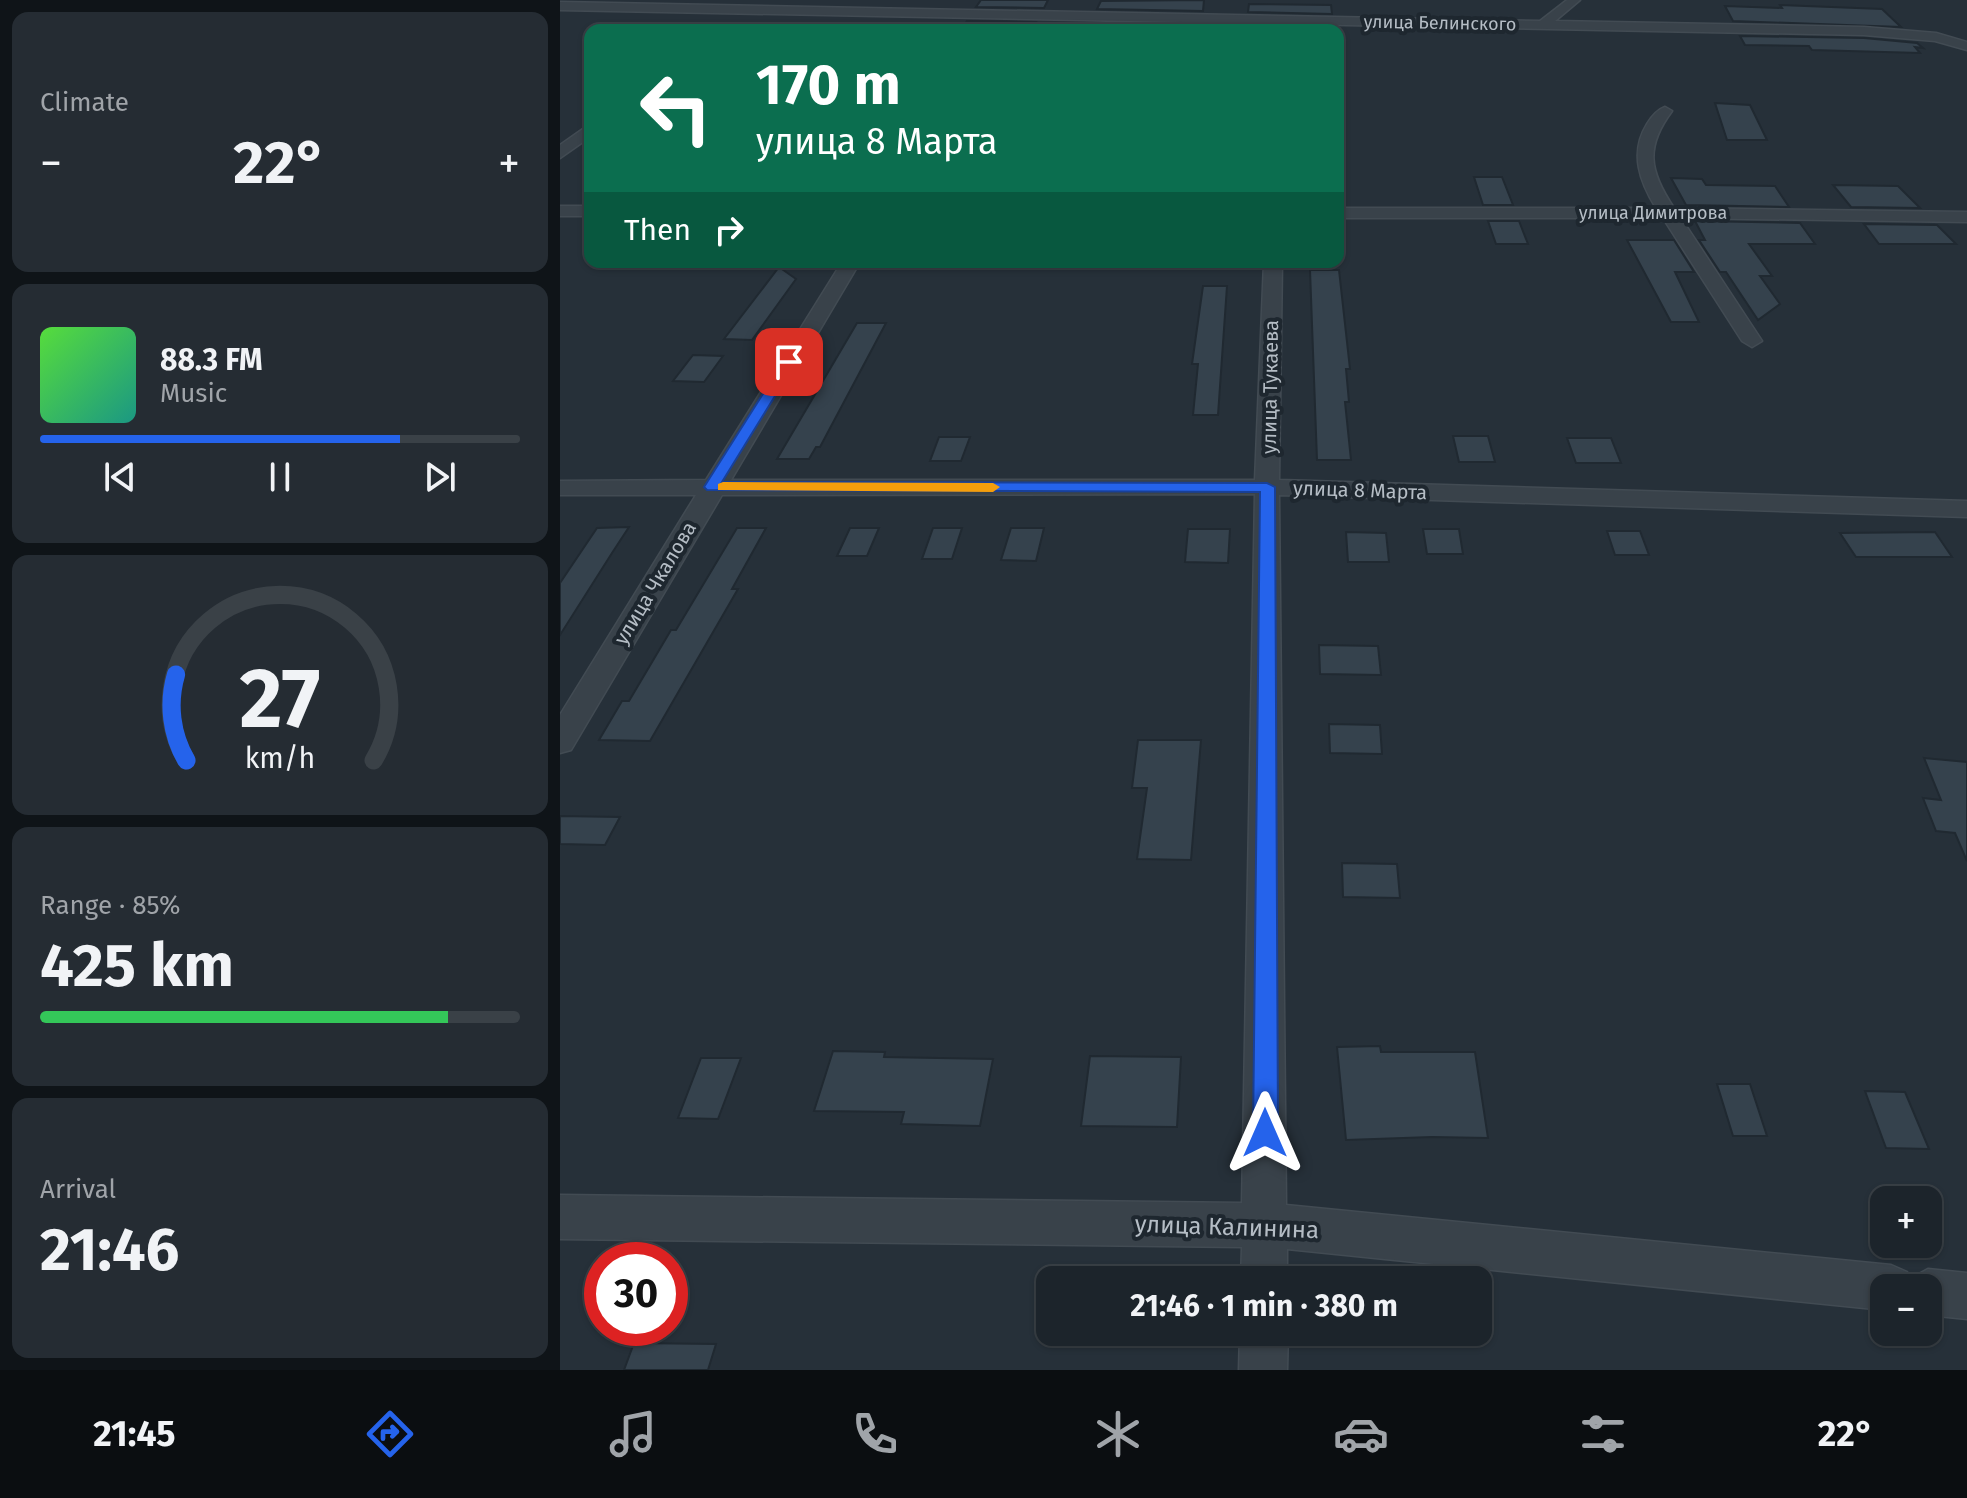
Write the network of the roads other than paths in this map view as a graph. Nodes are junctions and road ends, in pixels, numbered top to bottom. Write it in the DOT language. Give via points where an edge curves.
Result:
graph roads {
  1 [pos="1013,0"];
  2 [pos="1574,0"];
  3 [pos="742,4"];
  4 [pos="560,6"];
  5 [pos="1004,15"];
  6 [pos="1280,20"];
  7 [pos="720,23"];
  8 [pos="999,24"];
  9 [pos="1542,26"];
  10 [pos="1936,37"];
  11 [pos="1967,37"];
  12 [pos="1967,46"];
  13 [pos="1665,111"];
  14 [pos="584,134"];
  15 [pos="560,153"];
  16 [pos="560,211"];
  17 [pos="584,211"];
  18 [pos="1344,213"];
  19 [pos="1669,213"];
  20 [pos="1967,217"];
  21 [pos="847,268"];
  22 [pos="1273,268"];
  23 [pos="1752,341"];
  24 [pos="712,487"];
  25 [pos="1267,487"];
  26 [pos="560,488"];
  27 [pos="1967,509"];
  28 [pos="560,741"];
  29 [pos="560,1217"];
  30 [pos="1265,1225"];
  31 [pos="1264,1266"];
  32 [pos="1870,1286"];
  33 [pos="1942,1293"];
  34 [pos="1967,1296"];
  35 [pos="1264,1346"];
  36 [pos="1263,1370"];
  1 -- 5 [label="street"];
  2 -- 9 [label="street"];
  3 -- 4 [label="street, улица Белинского"];
  3 -- 5 [label="street, улица Белинского"];
  3 -- 7 [label="street"];
  5 -- 6 [label="street, улица Белинского"];
  5 -- 8 [label="street"];
  6 -- 9 [label="street, улица Белинского"];
  9 -- 10 [label="street, улица Белинского"];
  10 -- 11 [label="street"];
  10 -- 12 [label="street"];
  13 -- 19 [label="street" via="1652,126 1643,162"];
  14 -- 15 [label="street"];
  16 -- 17 [label="street"];
  18 -- 19 [label="street, улица Димитрова"];
  19 -- 20 [label="street, улица Димитрова"];
  19 -- 23 [label="street"];
  21 -- 24 [label="street, улица Чкалова"];
  22 -- 25 [label="street, улица Тукаева"];
  24 -- 25 [label="street, улица 8 Марта"];
  24 -- 26 [label="street, улица 8 Марта"];
  24 -- 28 [label="street, улица Чкалова"];
  25 -- 27 [label="street, улица 8 Марта"];
  25 -- 30 [label="street, улица Тукаева"];
  29 -- 30 [label="street, улица Калинина"];
  30 -- 31 [label="street, улица Тукаева"];
  30 -- 32 [label="street, улица Калинина"];
  33 -- 34 [label="street"];
  35 -- 36 [label="street"];
}
